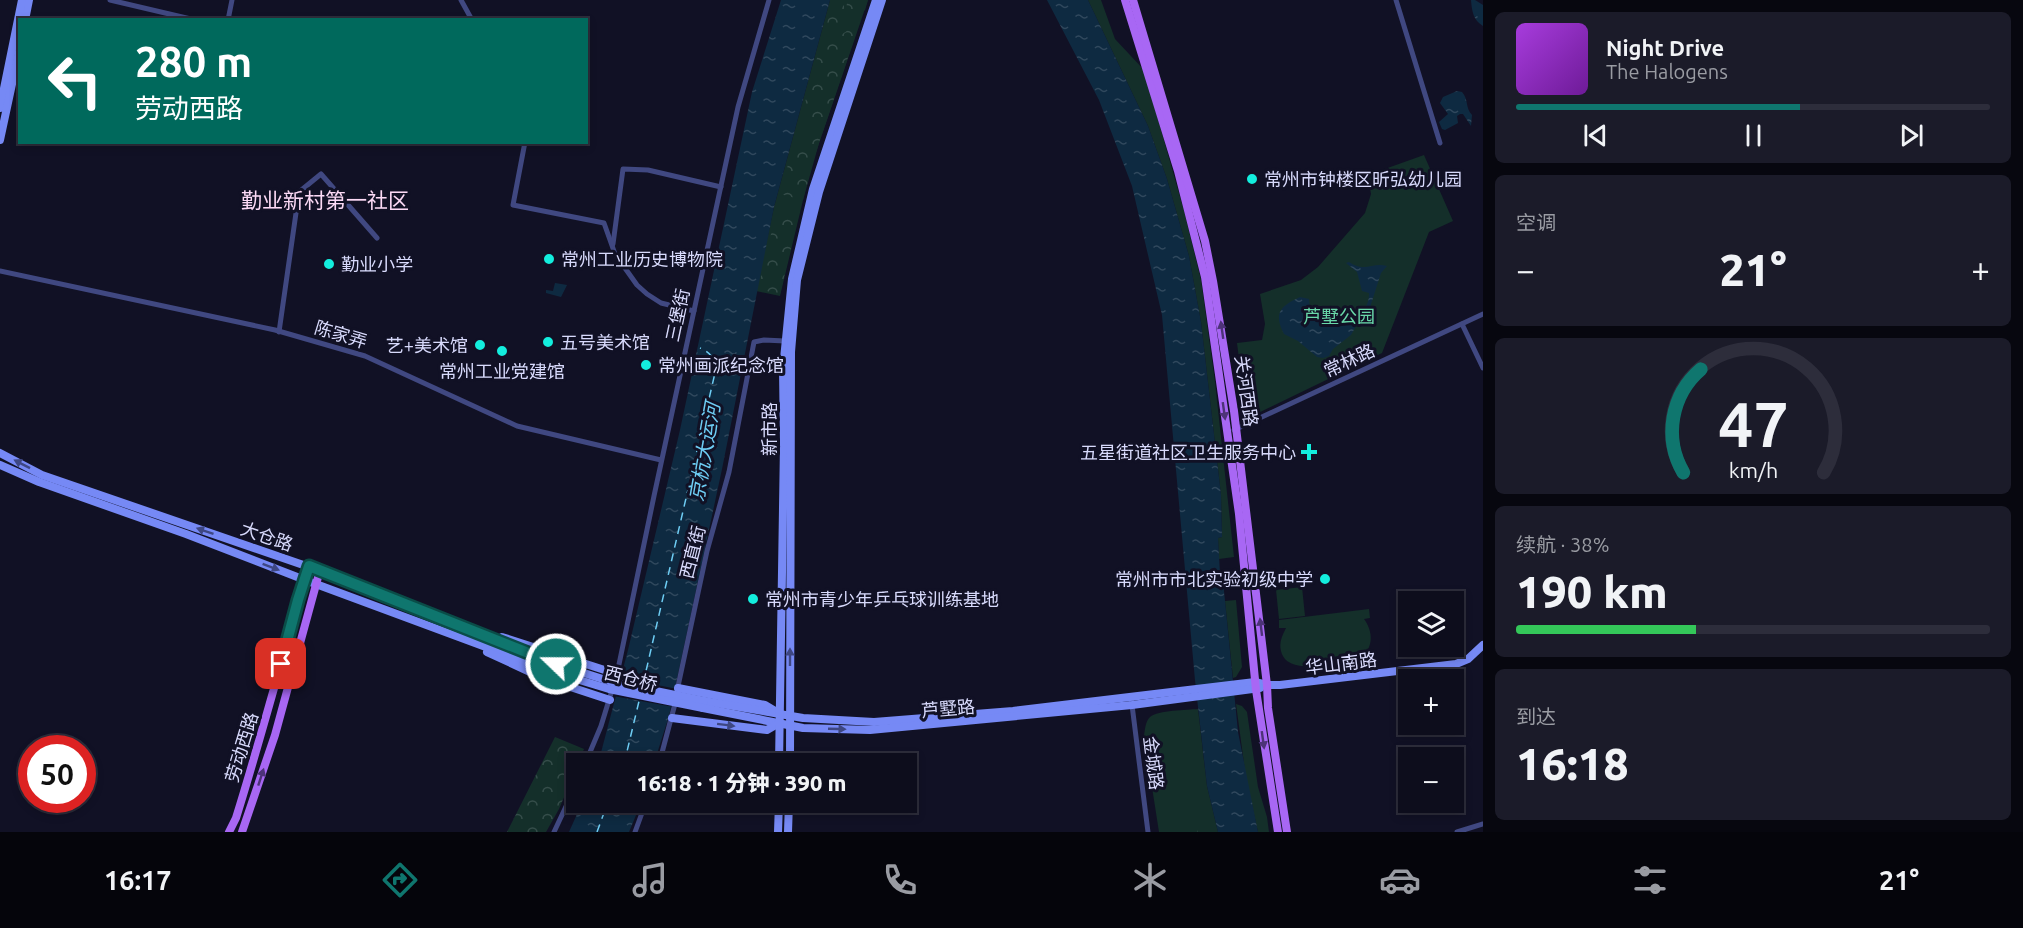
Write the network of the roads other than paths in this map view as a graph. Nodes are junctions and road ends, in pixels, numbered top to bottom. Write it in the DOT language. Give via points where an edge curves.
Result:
graph roads {
  1 [pos="22,0"];
  2 [pos="29,0"];
  3 [pos="110,0"];
  4 [pos="232,0"];
  5 [pos="461,0"];
  6 [pos="769,0"];
  7 [pos="876,0"];
  8 [pos="882,0"];
  9 [pos="1125,0"];
  10 [pos="1133,0"];
  11 [pos="1395,0"];
  12 [pos="18,18"];
  13 [pos="25,18"];
  14 [pos="186,18"];
  15 [pos="228,18"];
  16 [pos="471,18"];
  17 [pos="18,20"];
  18 [pos="18,56"];
  19 [pos="0,108"];
  20 [pos="0,140"];
  21 [pos="1440,143"];
  22 [pos="525,144"];
  23 [pos="721,187"];
  24 [pos="377,238"];
  25 [pos="612,246"];
  26 [pos="0,272"];
  27 [pos="694,311"];
  28 [pos="1483,314"];
  29 [pos="1462,324"];
  30 [pos="279,332"];
  31 [pos="785,341"];
  32 [pos="1483,368"];
  33 [pos="1231,431"];
  34 [pos="0,453"];
  35 [pos="661,460"];
  36 [pos="0,465"];
  37 [pos="309,566"];
  38 [pos="320,570"];
  39 [pos="305,580"];
  40 [pos="316,585"];
  41 [pos="430,613"];
  42 [pos="428,625"];
  43 [pos="1483,645"];
  44 [pos="555,668"];
  45 [pos="617,674"];
  46 [pos="1267,685"];
  47 [pos="1256,686"];
  48 [pos="678,687"];
  49 [pos="610,700"];
  50 [pos="1132,701"];
  51 [pos="704,705"];
  52 [pos="672,718"];
  53 [pos="779,718"];
  54 [pos="790,720"];
  55 [pos="589,753"];
  56 [pos="662,753"];
  57 [pos="779,753"];
  58 [pos="790,753"];
  59 [pos="566,806"];
  60 [pos="642,813"];
  61 [pos="778,813"];
  62 [pos="789,813"];
  63 [pos="1483,824"];
  64 [pos="229,832"];
  65 [pos="242,832"];
  66 [pos="554,832"];
  67 [pos="636,832"];
  68 [pos="778,832"];
  69 [pos="788,832"];
  70 [pos="1148,832"];
  71 [pos="1278,832"];
  72 [pos="1287,832"];
  73 [pos="1457,832"];
  1 -- 12 [label="main road"];
  2 -- 13 [label="main road"];
  3 -- 14 [label="street"];
  4 -- 15 [label="street"];
  5 -- 16 [label="street"];
  6 -- 23 [label="street, 三堡街" via="738,107"];
  7 -- 31 [label="main road, 新市路" via="813,189 792,279"];
  54 -- 8 [label="main road, 新市路, one-way" via="791,352 797,280 819,192"];
  9 -- 33 [label="main road, 关河西路, one-way" via="1197,243"];
  33 -- 10 [label="main road, 关河西路, one-way" via="1221,322 1205,241"];
  11 -- 21 [label="street"];
  17 -- 19 [label="main road"];
  18 -- 20 [label="main road"];
  22 -- 25 [label="street" via="513,205 604,223"];
  23 -- 25 [label="street" via="648,170 623,169"];
  23 -- 27 [label="street, 三堡街"];
  24 -- 30 [label="street" via="321,174 299,192"];
  25 -- 27 [label="street" via="628,274 647,294 661,303"];
  26 -- 30 [label="street, 陈家弄"];
  27 -- 35 [label="street, 三堡街"];
  28 -- 29 [label="street, 常林路"];
  29 -- 32 [label="street"];
  29 -- 33 [label="street, 常林路"];
  30 -- 35 [label="street, 陈家弄" via="365,356 518,426"];
  31 -- 48 [label="street, 西直街" via="754,342 729,472 707,550"];
  31 -- 53 [label="main road, 新市路"];
  46 -- 33 [label="main road, 关河西路, one-way"];
  33 -- 47 [label="main road, 关河西路"];
  37 -- 34 [label="main road, 大仓路, one-way" via="42,475"];
  35 -- 45 [label="street, 三堡街"];
  36 -- 39 [label="main road, 大仓路, one-way"];
  37 -- 38 [label="main road, 大仓路"];
  37 -- 39 [label="main road, 劳动西路"];
  38 -- 40 [label="main road, 劳动西路"];
  38 -- 41 [label="main road, 大仓路"];
  39 -- 40 [label="main road, 大仓路"];
  39 -- 64 [label="main road, 劳动西路" via="264,728"];
  40 -- 42 [label="main road, 大仓路"];
  65 -- 40 [label="main road, 劳动西路, one-way" via="275,735"];
  41 -- 44 [label="main road, 大仓路"];
  41 -- 45 [label="main road"];
  42 -- 44 [label="main road, 大仓路"];
  42 -- 49 [label="main road" via="543,678"];
  43 -- 46 [label="main road, 华山南路" via="1456,664"];
  44 -- 51 [label="main road, 西仓桥, bridge" via="609,689"];
  45 -- 49 [label="street, 三堡街"];
  46 -- 47 [label="main road"];
  46 -- 72 [label="main road, 关河西路"];
  47 -- 50 [label="main road, 芦墅路"];
  47 -- 71 [label="main road, 关河西路, one-way"];
  48 -- 52 [label="street, 西直街"];
  48 -- 53 [label="main road" via="765,705"];
  49 -- 55 [label="street, 三堡街"];
  50 -- 54 [label="main road, 芦墅路" via="870,730 803,728"];
  50 -- 70 [label="street, 金城路"];
  51 -- 53 [label="main road, 芦墅路"];
  52 -- 53 [label="main road, one-way" via="767,730"];
  52 -- 56 [label="street, 西直街"];
  53 -- 54 [label="main road, 芦墅路"];
  53 -- 57 [label="main road, 新市路"];
  54 -- 58 [label="main road, 新市路"];
  59 -- 66 [label="street"];
  60 -- 67 [label="street"];
  61 -- 68 [label="main road"];
  62 -- 69 [label="main road"];
  63 -- 73 [label="street"];
}
